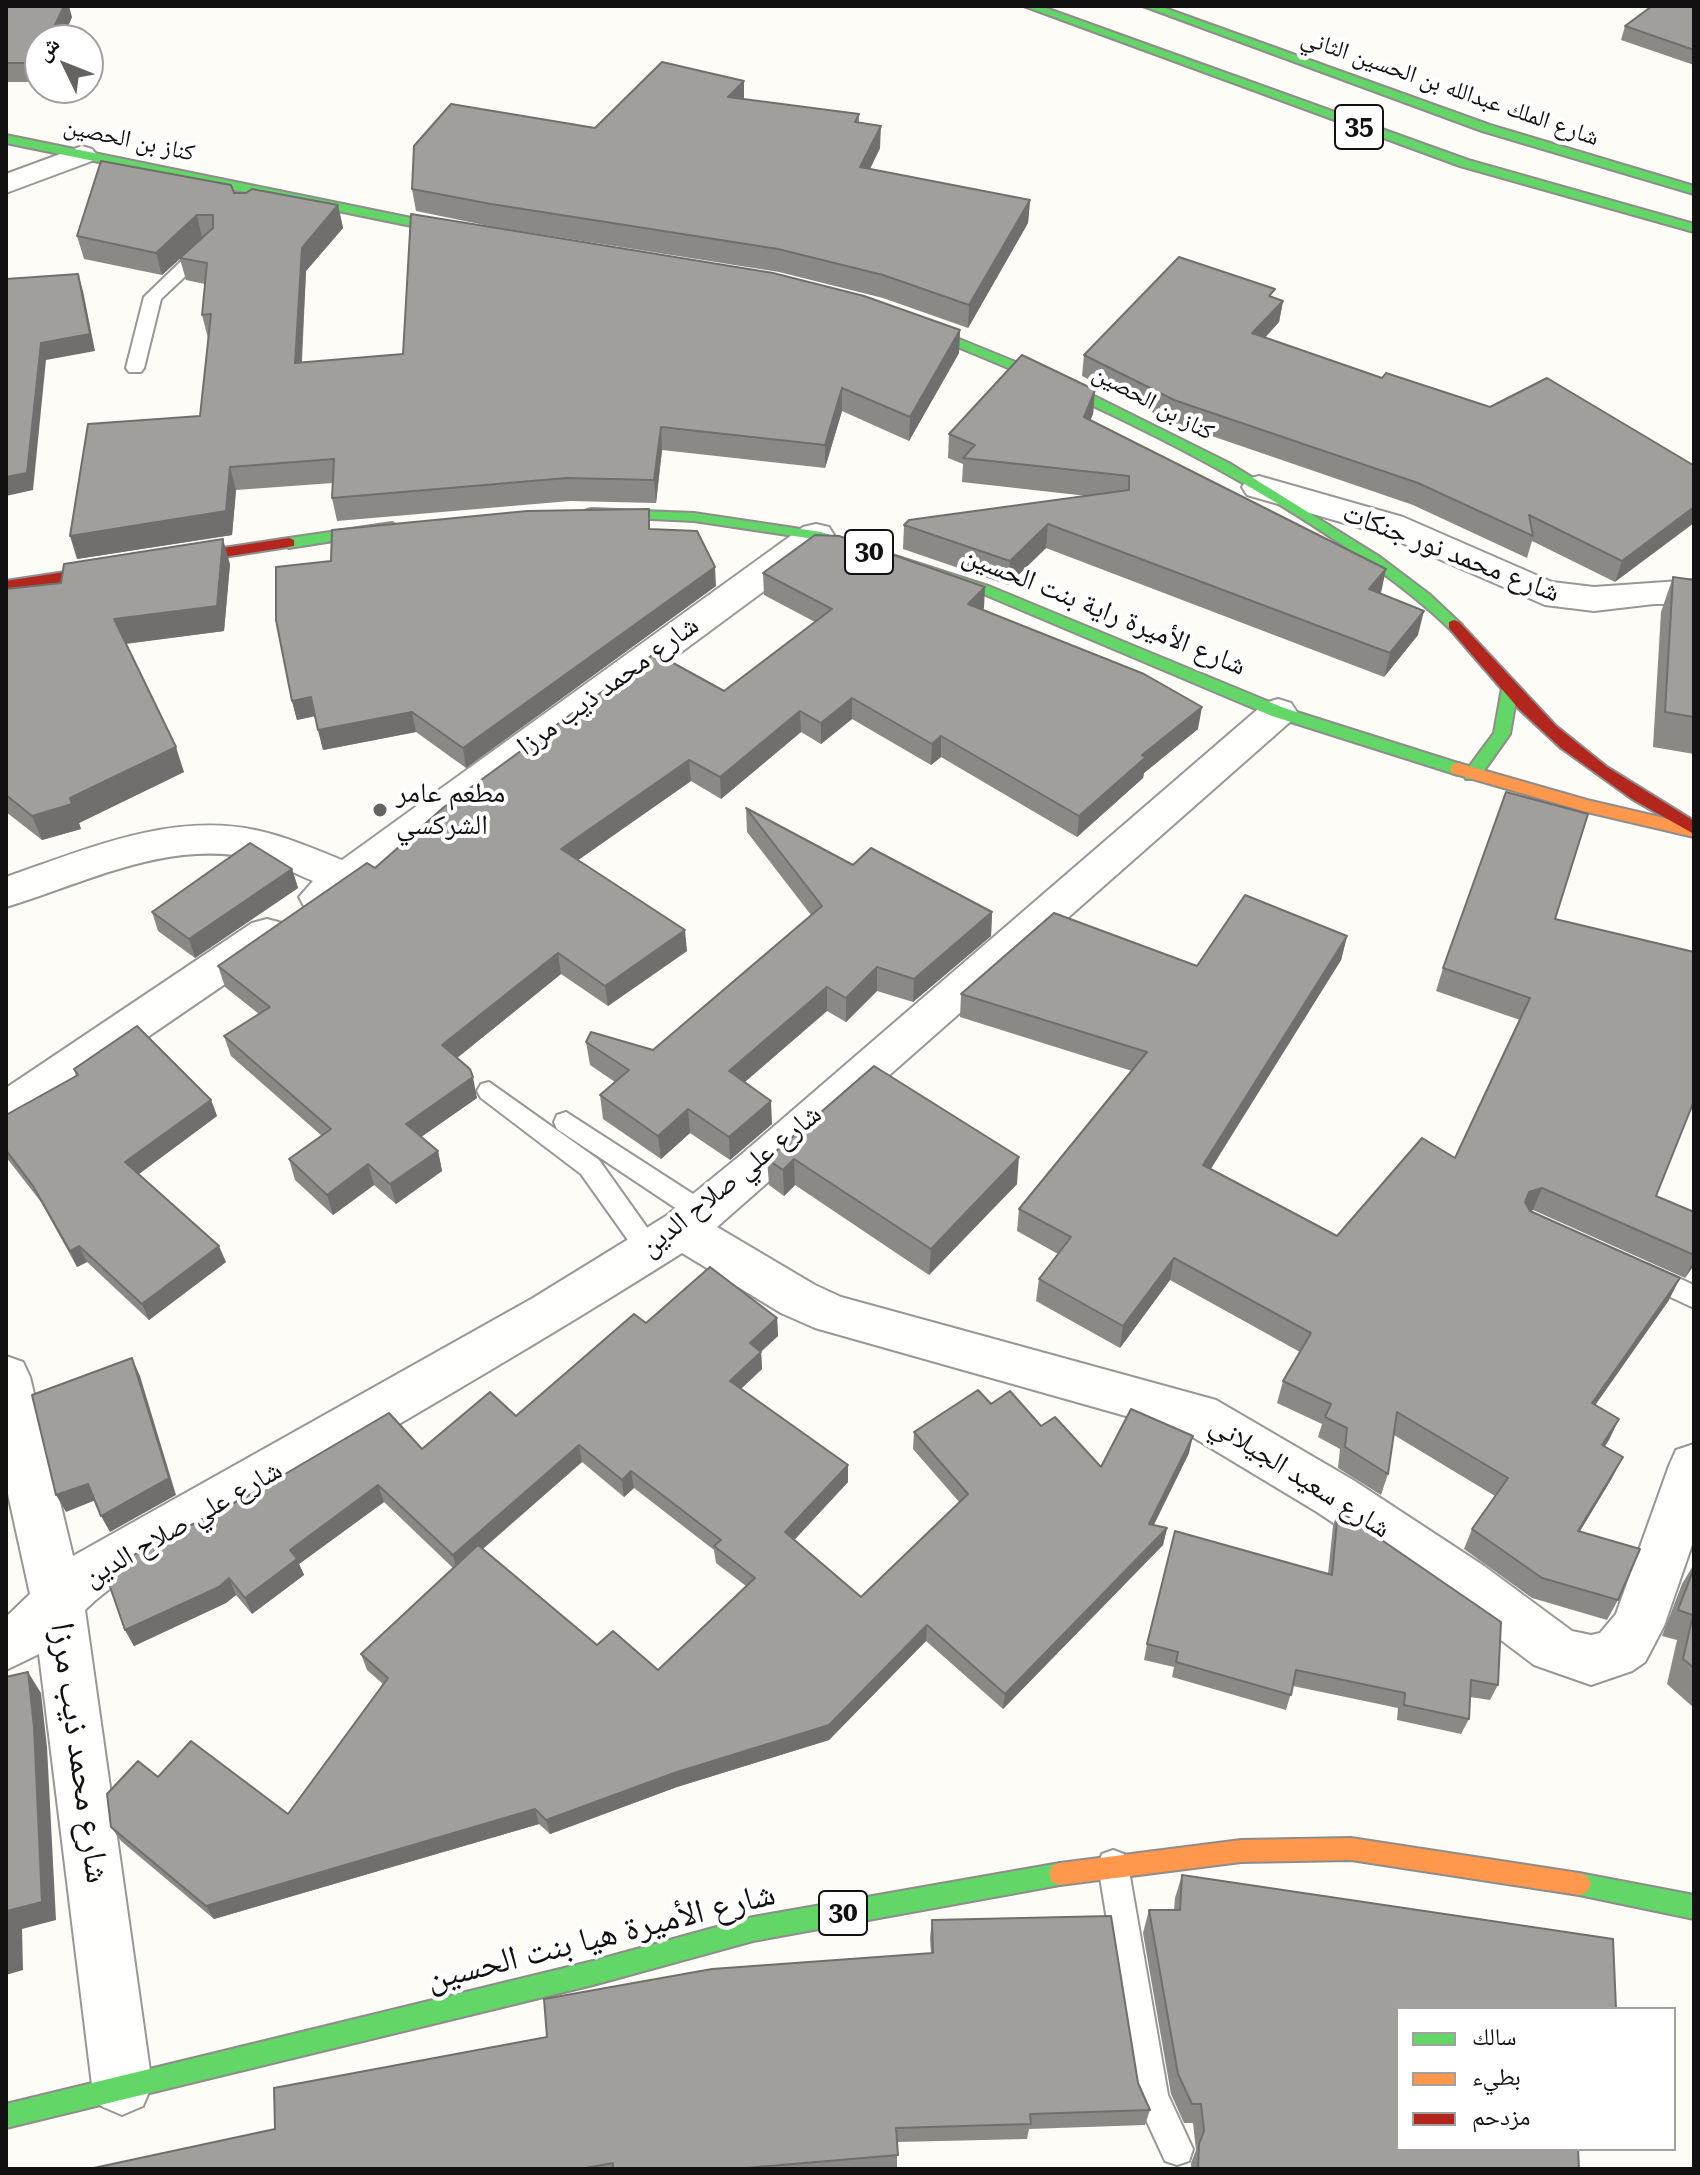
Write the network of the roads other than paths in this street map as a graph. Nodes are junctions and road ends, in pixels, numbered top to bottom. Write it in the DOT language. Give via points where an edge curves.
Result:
graph roads {
  1 [pos="1030,6"];
  2 [pos="1149,6"];
  3 [pos="6,139"];
  4 [pos="82,155"];
  5 [pos="6,184"];
  6 [pos="1694,190"];
  7 [pos="263,193"];
  8 [pos="245,209"];
  9 [pos="1694,228"];
  10 [pos="491,239"];
  11 [pos="210,244"];
  12 [pos="885,314"];
  13 [pos="135,368"];
  14 [pos="1259,487"];
  15 [pos="580,513"];
  16 [pos="405,527"];
  17 [pos="816,535"];
  18 [pos="6,586"];
  19 [pos="1694,592"];
  20 [pos="1510,688"];
  21 [pos="1278,712"];
  22 [pos="1472,775"];
  23 [pos="1694,830"];
  24 [pos="347,879"];
  25 [pos="6,892"];
  26 [pos="489,1091"];
  27 [pos="6,1111"];
  28 [pos="566,1122"];
  29 [pos="677,1230"];
  30 [pos="1630,1268"];
  31 [pos="1694,1297"];
  32 [pos="6,1377"];
  33 [pos="1694,1466"];
  34 [pos="58,1601"];
  35 [pos="6,1646"];
  36 [pos="1113,1865"];
  37 [pos="1694,1907"];
  38 [pos="122,2085"];
  39 [pos="6,2116"];
  40 [pos="1177,2149"];
  1 -- 9 [label="main road, 35" via="1464,163"];
  2 -- 6 [label="main road, شارع الملك عبدالله بن الحسين الثاني / 35" via="1418,108"];
  3 -- 4 [label="main road, كناز بن الحصين"];
  4 -- 5 [label="street"];
  4 -- 7 [label="main road, كناز بن الحصين"];
  7 -- 8 [label="lane"];
  7 -- 10 [label="main road, كناز بن الحصين"];
  11 -- 13 [label="lane" via="153,297"];
  12 -- 14 [label="main road, كناز بن الحصين" via="1068,385"];
  14 -- 19 [label="street, شارع محمد نور جنكات" via="1391,525 1545,593 1594,599"];
  14 -- 20 [label="main road, كناز بن الحصين" via="1416,591 1451,621"];
  15 -- 17 [label="main road, شارع الأميرة راية بنت الحسين / 30" via="694,517"];
  16 -- 18 [label="main road"];
  17 -- 21 [label="main road, شارع الأميرة راية بنت الحسين / 30" via="986,590"];
  17 -- 24 [label="street, شارع محمد ذيب مرزا"];
  20 -- 22 [label="main road" via="1502,734"];
  20 -- 23 [label="main road, كناز بن الحصين" via="1593,766"];
  21 -- 22 [label="main road, شارع الأميرة راية بنت الحسين / 30"];
  21 -- 29 [label="street, شارع علي صلاح الدين" via="758,1167"];
  22 -- 23 [label="main road, شارع الأميرة راية بنت الحسين / 30"];
  24 -- 25 [label="street" via="257,845 179,840"];
  24 -- 27 [label="street, شارع محمد ذيب مرزا"];
  26 -- 29 [label="lane"];
  28 -- 29 [label="lane"];
  29 -- 33 [label="street, شارع سعيد الجيلاني" via="832,1314 1199,1415 1335,1496 1553,1648 1575,1657 1591,1660 1613,1654 1638,1626"];
  29 -- 34 [label="street, شارع علي صلاح الدين" via="300,1457 111,1560"];
  30 -- 31 [label="lane"];
  32 -- 34 [label="street, شارع محمد ذيب مرزا"];
  34 -- 35 [label="street, شارع علي صلاح الدين"];
  34 -- 38 [label="street, شارع محمد ذيب مرزا"];
  36 -- 37 [label="main road, شارع الأميرة هيا بنت الحسين / 30" via="1241,1851 1351,1849"];
  36 -- 38 [label="main road, شارع الأميرة هيا بنت الحسين / 30" via="753,1929 593,1973"];
  36 -- 40 [label="lane" via="1152,2098"];
  38 -- 39 [label="main road, شارع الأميرة هيا بنت الحسين / 30"];
}
